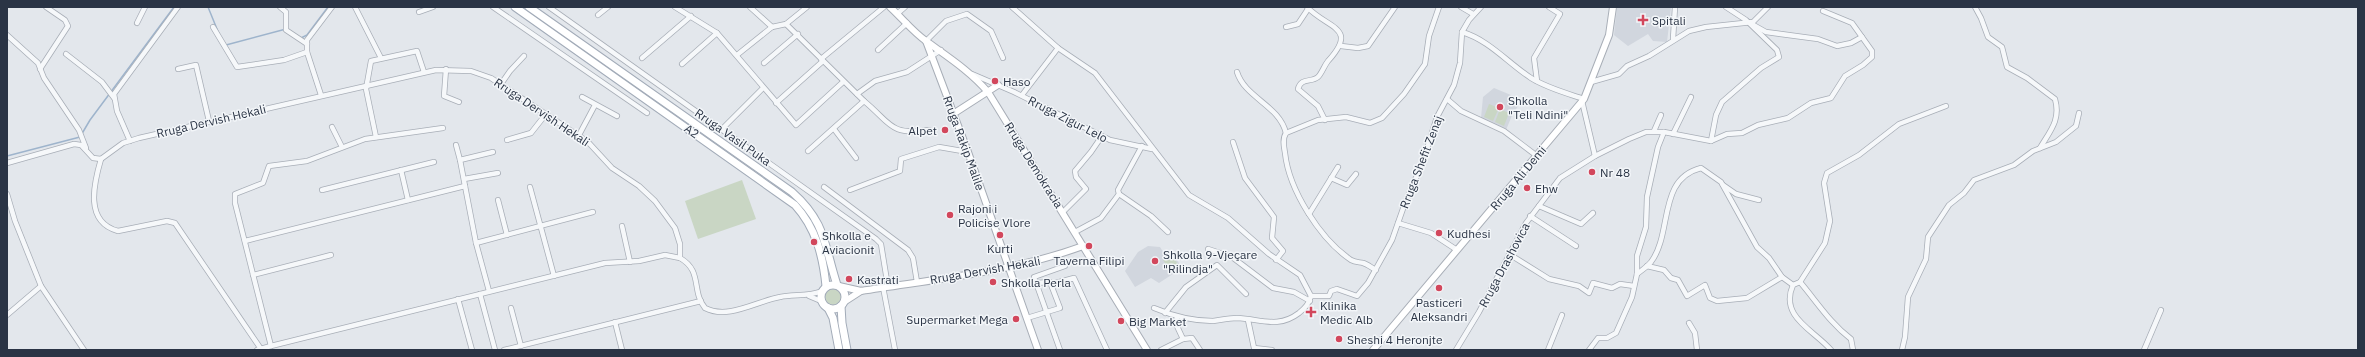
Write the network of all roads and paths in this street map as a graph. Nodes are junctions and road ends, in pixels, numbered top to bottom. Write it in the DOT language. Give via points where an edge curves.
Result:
graph roads {
  1 [pos="46,7"];
  2 [pos="145,7"];
  3 [pos="178,7"];
  4 [pos="280,7"];
  5 [pos="332,7"];
  6 [pos="355,7"];
  7 [pos="433,7"];
  8 [pos="493,7"];
  9 [pos="515,7"];
  10 [pos="529,7"];
  11 [pos="549,7"];
  12 [pos="608,7"];
  13 [pos="675,7"];
  14 [pos="750,7"];
  15 [pos="807,7"];
  16 [pos="884,7"];
  17 [pos="890,7"];
  18 [pos="905,7"];
  19 [pos="1012,7"];
  20 [pos="1395,7"];
  21 [pos="1439,7"];
  22 [pos="1461,7"];
  23 [pos="1481,7"];
  24 [pos="1549,7"];
  25 [pos="1613,7"];
  26 [pos="1675,7"];
  27 [pos="1726,7"];
  28 [pos="1768,7"];
  29 [pos="1975,7"];
  30 [pos="1307,8"];
  31 [pos="1823,11"];
  32 [pos="419,12"];
  33 [pos="898,14"];
  34 [pos="1473,14"];
  35 [pos="598,15"];
  36 [pos="690,16"];
  37 [pos="137,23"];
  38 [pos="907,23"];
  39 [pos="1748,23"];
  40 [pos="786,24"];
  41 [pos="213,27"];
  42 [pos="772,27"];
  43 [pos="1286,27"];
  44 [pos="1462,32"];
  45 [pos="718,33"];
  46 [pos="798,34"];
  47 [pos="7,35"];
  48 [pos="1862,37"];
  49 [pos="1673,39"];
  50 [pos="926,41"];
  51 [pos="307,44"];
  52 [pos="1341,46"];
  53 [pos="1058,48"];
  54 [pos="878,50"];
  55 [pos="941,50"];
  56 [pos="307,52"];
  57 [pos="66,54"];
  58 [pos="737,55"];
  59 [pos="524,56"];
  60 [pos="381,58"];
  61 [pos="642,58"];
  62 [pos="932,58"];
  63 [pos="1002,58"];
  64 [pos="822,60"];
  65 [pos="764,63"];
  66 [pos="682,64"];
  67 [pos="40,69"];
  68 [pos="178,69"];
  69 [pos="446,69"];
  70 [pos="424,72"];
  71 [pos="1237,72"];
  72 [pos="970,73"];
  73 [pos="1537,81"];
  74 [pos="843,82"];
  75 [pos="1591,82"];
  76 [pos="501,84"];
  77 [pos="365,85"];
  78 [pos="998,85"];
  79 [pos="763,88"];
  80 [pos="988,92"];
  81 [pos="857,94"];
  82 [pos="321,95"];
  83 [pos="1022,95"];
  84 [pos="113,96"];
  85 [pos="582,97"];
  86 [pos="1691,97"];
  87 [pos="1447,100"];
  88 [pos="1583,100"];
  89 [pos="864,101"];
  90 [pos="459,102"];
  91 [pos="776,103"];
  92 [pos="595,105"];
  93 [pos="1946,106"];
  94 [pos="647,113"];
  95 [pos="2079,113"];
  96 [pos="546,114"];
  97 [pos="953,114"];
  98 [pos="1661,115"];
  99 [pos="617,116"];
  100 [pos="1325,120"];
  101 [pos="209,121"];
  102 [pos="723,127"];
  103 [pos="332,128"];
  104 [pos="443,128"];
  105 [pos="834,129"];
  106 [pos="929,130"];
  107 [pos="1654,131"];
  108 [pos="1664,132"];
  109 [pos="1286,133"];
  110 [pos="1673,134"];
  111 [pos="579,136"];
  112 [pos="1102,136"];
  113 [pos="376,138"];
  114 [pos="130,140"];
  115 [pos="507,140"];
  116 [pos="1711,141"];
  117 [pos="1233,142"];
  118 [pos="456,145"];
  119 [pos="1142,146"];
  120 [pos="342,147"];
  121 [pos="86,148"];
  122 [pos="2040,148"];
  123 [pos="1152,149"];
  124 [pos="808,151"];
  125 [pos="493,152"];
  126 [pos="968,152"];
  127 [pos="1537,156"];
  128 [pos="1594,156"];
  129 [pos="856,158"];
  130 [pos="101,159"];
  131 [pos="460,160"];
  132 [pos="434,162"];
  133 [pos="7,163"];
  134 [pos="1338,167"];
  135 [pos="401,170"];
  136 [pos="498,173"];
  137 [pos="1356,174"];
  138 [pos="1331,178"];
  139 [pos="464,179"];
  140 [pos="1721,182"];
  141 [pos="466,186"];
  142 [pos="530,187"];
  143 [pos="824,187"];
  144 [pos="322,190"];
  145 [pos="850,190"];
  146 [pos="7,194"];
  147 [pos="1119,194"];
  148 [pos="408,200"];
  149 [pos="498,200"];
  150 [pos="1759,200"];
  151 [pos="1539,206"];
  152 [pos="9,208"];
  153 [pos="593,212"];
  154 [pos="1063,212"];
  155 [pos="1593,213"];
  156 [pos="1309,214"];
  157 [pos="1530,216"];
  158 [pos="1398,223"];
  159 [pos="541,226"];
  160 [pos="622,226"];
  161 [pos="1075,232"];
  162 [pos="1168,232"];
  163 [pos="508,235"];
  164 [pos="245,241"];
  165 [pos="476,243"];
  166 [pos="1083,246"];
  167 [pos="1576,246"];
  168 [pos="1208,249"];
  169 [pos="1457,250"];
  170 [pos="1510,254"];
  171 [pos="331,255"];
  172 [pos="680,258"];
  173 [pos="1276,260"];
  174 [pos="630,262"];
  175 [pos="1065,266"];
  176 [pos="1647,266"];
  177 [pos="1008,267"];
  178 [pos="1376,270"];
  179 [pos="1637,274"];
  180 [pos="253,275"];
  181 [pos="554,276"];
  182 [pos="1782,277"];
  183 [pos="917,282"];
  184 [pos="1800,282"];
  185 [pos="1036,283"];
  186 [pos="1052,284"];
  187 [pos="838,285"];
  188 [pos="1793,285"];
  189 [pos="41,286"];
  190 [pos="1634,286"];
  191 [pos="886,287"];
  192 [pos="824,288"];
  193 [pos="489,291"];
  194 [pos="861,291"];
  195 [pos="480,294"];
  196 [pos="1246,294"];
  197 [pos="805,295"];
  198 [pos="458,299"];
  199 [pos="1310,299"];
  200 [pos="701,301"];
  201 [pos="821,301"];
  202 [pos="843,304"];
  203 [pos="510,308"];
  204 [pos="828,308"];
  205 [pos="1154,308"];
  206 [pos="2161,310"];
  207 [pos="1046,312"];
  208 [pos="1165,313"];
  209 [pos="7,315"];
  210 [pos="1562,315"];
  211 [pos="1177,317"];
  212 [pos="1027,318"];
  213 [pos="1248,320"];
  214 [pos="615,322"];
  215 [pos="1689,323"];
  216 [pos="1183,339"];
  217 [pos="521,346"];
  218 [pos="270,347"];
  219 [pos="261,349"];
  220 [pos="84,350"];
  221 [pos="472,350"];
  222 [pos="495,350"];
  223 [pos="504,350"];
  224 [pos="622,350"];
  225 [pos="839,350"];
  226 [pos="847,350"];
  227 [pos="895,350"];
  228 [pos="1038,350"];
  229 [pos="1060,350"];
  230 [pos="1107,350"];
  231 [pos="1146,350"];
  232 [pos="1161,350"];
  233 [pos="1200,350"];
  234 [pos="1272,350"];
  235 [pos="1374,350"];
  236 [pos="1456,350"];
  237 [pos="1548,350"];
  238 [pos="1589,350"];
  239 [pos="1697,350"];
  240 [pos="1831,350"];
  241 [pos="1853,350"];
  242 [pos="1902,350"];
  243 [pos="2144,350"];
  1 -- 67 [label="street" via="66,20 68,26"];
  2 -- 37 [label="street"];
  3 -- 84 [label="street"];
  4 -- 51 [label="street" via="286,12 285,28"];
  5 -- 51 [label="street" via="308,37"];
  6 -- 60 [label="street"];
  7 -- 32 [label="street"];
  8 -- 94 [label="street"];
  9 -- 192 [label="main road, A2" via="795,204 816,237"];
  10 -- 187 [label="main road, A2" via="792,192 809,208 821,227"];
  11 -- 102 [label="street, Rruga Vasil Puka"];
  12 -- 35 [label="street"];
  13 -- 36 [label="street"];
  14 -- 42 [label="street"];
  15 -- 40 [label="street"];
  16 -- 64 [label="street"];
  17 -- 33 [label="main road, Rruga Demokracia"];
  18 -- 33 [label="street"];
  19 -- 53 [label="street"];
  20 -- 52 [label="street" via="1368,46"];
  21 -- 100 [label="street" via="1429,36 1425,64 1404,94 1382,118 1370,123 1346,118"];
  22 -- 34 [label="street"];
  23 -- 34 [label="street, Rruga Shefit Zenaj"];
  24 -- 73 [label="street" via="1560,14 1534,58"];
  25 -- 75 [label="main road, Rruga Ali Demi" via="1609,36"];
  26 -- 49 [label="street"];
  27 -- 39 [label="street"];
  28 -- 39 [label="street" via="1754,22"];
  29 -- 122 [label="street" via="1988,37 2002,47 2007,67 2055,99 2056,122"];
  30 -- 43 [label="street" via="1298,24"];
  30 -- 52 [label="street" via="1338,31 1342,38"];
  31 -- 48 [label="street" via="1852,23"];
  33 -- 38 [label="main road, Rruga Demokracia"];
  34 -- 44 [label="street, Rruga Shefit Zenaj"];
  36 -- 45 [label="street"];
  36 -- 61 [label="street"];
  38 -- 50 [label="main road, Rruga Demokracia"];
  38 -- 54 [label="street"];
  39 -- 48 [label="street" via="1766,32 1818,39 1837,46"];
  39 -- 49 [label="street" via="1706,27 1689,31"];
  39 -- 116 [label="street" via="1777,50 1779,57 1761,68 1722,102 1716,115"];
  40 -- 42 [label="street"];
  40 -- 46 [label="street"];
  41 -- 56 [label="street" via="237,67 284,60"];
  42 -- 58 [label="street"];
  44 -- 73 [label="street" via="1484,42"];
  44 -- 87 [label="street, Rruga Shefit Zenaj" via="1458,72"];
  45 -- 58 [label="street"];
  45 -- 66 [label="street"];
  46 -- 64 [label="street"];
  46 -- 65 [label="street"];
  47 -- 67 [label="street" via="27,51"];
  48 -- 116 [label="street" via="1872,51 1872,57 1845,76 1831,98 1811,103 1788,118 1758,125 1742,133 1727,134"];
  49 -- 75 [label="street" via="1649,56 1627,66 1619,74"];
  50 -- 55 [label="main road, Rruga Demokracia"];
  50 -- 62 [label="main road, Rruga Rakip Malile"];
  50 -- 63 [label="street" via="946,21 968,14 991,31"];
  51 -- 56 [label="street"];
  52 -- 100 [label="street" via="1319,76 1304,80 1298,89 1318,106"];
  53 -- 83 [label="street"];
  53 -- 123 [label="street" via="1095,72"];
  55 -- 62 [label="street"];
  55 -- 72 [label="main road, Rruga Demokracia"];
  56 -- 82 [label="street"];
  57 -- 84 [label="street" via="98,79"];
  58 -- 79 [label="street"];
  59 -- 76 [label="street"];
  60 -- 70 [label="street" via="417,51"];
  60 -- 77 [label="street" via="371,61"];
  62 -- 81 [label="street" via="907,72 875,81"];
  62 -- 97 [label="main road, Rruga Rakip Malile"];
  64 -- 74 [label="street"];
  64 -- 91 [label="street"];
  67 -- 121 [label="street" via="84,138"];
  68 -- 101 [label="street" via="196,65"];
  69 -- 70 [label="street, Rruga Dervish Hekali"];
  69 -- 76 [label="street, Rruga Dervish Hekali" via="480,73"];
  69 -- 90 [label="street" via="444,96"];
  70 -- 77 [label="street, Rruga Dervish Hekali"];
  71 -- 109 [label="street" via="1244,87 1276,115"];
  72 -- 78 [label="street, Rruga Zigur Lelo"];
  72 -- 80 [label="main road, Rruga Demokracia"];
  73 -- 88 [label="street"];
  74 -- 81 [label="street"];
  74 -- 91 [label="street" via="796,125"];
  75 -- 88 [label="main road, Rruga Ali Demi"];
  76 -- 96 [label="street, Rruga Dervish Hekali"];
  77 -- 82 [label="street, Rruga Dervish Hekali"];
  77 -- 113 [label="street"];
  78 -- 80 [label="main road"];
  78 -- 83 [label="street, Rruga Zigur Lelo"];
  79 -- 91 [label="street"];
  79 -- 102 [label="street"];
  80 -- 97 [label="main road"];
  80 -- 154 [label="main road, Rruga Demokracia"];
  81 -- 89 [label="street"];
  82 -- 101 [label="street, Rruga Dervish Hekali"];
  83 -- 112 [label="street, Rruga Zigur Lelo"];
  84 -- 114 [label="street"];
  85 -- 92 [label="street"];
  86 -- 110 [label="street"];
  87 -- 127 [label="street" via="1461,111 1504,131"];
  87 -- 158 [label="street, Rruga Shefit Zenaj" via="1435,122 1422,164"];
  88 -- 127 [label="main road, Rruga Ali Demi"];
  88 -- 128 [label="street"];
  89 -- 105 [label="street"];
  89 -- 106 [label="street" via="894,129 912,132"];
  92 -- 99 [label="street"];
  92 -- 111 [label="street"];
  93 -- 184 [label="street" via="1899,124 1859,154 1827,173 1824,183 1830,221 1825,243"];
  95 -- 122 [label="street" via="2076,126 2056,142"];
  96 -- 111 [label="street, Rruga Dervish Hekali"];
  96 -- 115 [label="street" via="531,133"];
  97 -- 126 [label="main road, Rruga Rakip Malile"];
  98 -- 107 [label="street"];
  100 -- 109 [label="street" via="1314,120"];
  101 -- 114 [label="street, Rruga Dervish Hekali"];
  102 -- 191 [label="street, Rruga Vasil Puka" via="879,241"];
  103 -- 120 [label="street"];
  104 -- 113 [label="street"];
  105 -- 124 [label="street"];
  105 -- 129 [label="street"];
  107 -- 108 [label="street"];
  107 -- 128 [label="street, Rruga Drashovica" via="1628,139"];
  108 -- 110 [label="street"];
  108 -- 179 [label="street" via="1658,147 1647,197 1646,227 1637,256"];
  109 -- 156 [label="street" via="1285,156 1293,186"];
  110 -- 116 [label="street"];
  111 -- 172 [label="street, Rruga Dervish Hekali" via="595,148 612,168 639,186 655,201 675,228 680,244"];
  112 -- 119 [label="street, Rruga Zigur Lelo" via="1118,143"];
  112 -- 154 [label="street" via="1075,171 1086,189"];
  113 -- 120 [label="street"];
  114 -- 130 [label="street, Rruga Dervish Hekali" via="117,146"];
  117 -- 173 [label="street" via="1243,173 1274,217 1272,238 1283,251"];
  118 -- 131 [label="street"];
  119 -- 123 [label="street, Rruga Zigur Lelo"];
  119 -- 147 [label="street" via="1118,190"];
  120 -- 164 [label="street" via="307,161 268,166 263,183 235,194"];
  121 -- 130 [label="street" via="93,158"];
  121 -- 133 [label="street" via="74,144"];
  122 -- 242 [label="street" via="2027,154 2014,165 1974,180 1949,205 1928,237 1926,259 1908,297"];
  123 -- 173 [label="street" via="1189,195 1228,218"];
  125 -- 131 [label="street"];
  126 -- 145 [label="street" via="943,146 919,153 901,159 901,168 897,172"];
  126 -- 177 [label="main road, Rruga Rakip Malile"];
  127 -- 169 [label="main road, Rruga Ali Demi"];
  128 -- 151 [label="street, Rruga Drashovica" via="1560,178"];
  130 -- 219 [label="street" via="93,191 95,206 102,221 118,231 167,221 175,223"];
  131 -- 139 [label="street"];
  132 -- 135 [label="street"];
  134 -- 138 [label="street"];
  135 -- 144 [label="street"];
  135 -- 148 [label="street"];
  136 -- 139 [label="street"];
  137 -- 138 [label="street" via="1347,186"];
  138 -- 156 [label="street"];
  139 -- 141 [label="street"];
  140 -- 150 [label="street" via="1736,194"];
  140 -- 176 [label="street" via="1701,168 1685,175 1668,202 1662,238"];
  140 -- 182 [label="street" via="1753,241"];
  141 -- 148 [label="street"];
  141 -- 165 [label="street"];
  142 -- 159 [label="street"];
  143 -- 183 [label="street" via="908,250 913,258"];
  146 -- 152 [label="street"];
  147 -- 161 [label="street" via="1101,218"];
  147 -- 162 [label="street" via="1151,216"];
  148 -- 164 [label="street"];
  149 -- 163 [label="street"];
  151 -- 155 [label="street" via="1581,224"];
  151 -- 157 [label="street, Rruga Drashovica"];
  152 -- 189 [label="street"];
  153 -- 159 [label="street"];
  154 -- 161 [label="main road, Rruga Demokracia"];
  156 -- 178 [label="street" via="1328,239 1348,257"];
  157 -- 167 [label="street"];
  157 -- 170 [label="street, Rruga Drashovica"];
  158 -- 169 [label="street" via="1431,233"];
  158 -- 178 [label="street, Rruga Shefit Zenaj" via="1388,251"];
  159 -- 163 [label="street"];
  159 -- 181 [label="street"];
  160 -- 174 [label="street"];
  161 -- 166 [label="main road, Rruga Demokracia"];
  163 -- 165 [label="street"];
  164 -- 180 [label="street"];
  165 -- 193 [label="street"];
  166 -- 177 [label="main road, Rruga Dervish Hekali"];
  166 -- 231 [label="main road, Rruga Demokracia"];
  168 -- 199 [label="street" via="1232,257 1273,288 1294,292"];
  169 -- 235 [label="main road, Rruga Ali Demi"];
  170 -- 190 [label="street" via="1549,279 1579,286 1588,293 1593,283 1612,288 1620,284"];
  170 -- 236 [label="street, Rruga Drashovica"];
  171 -- 180 [label="street"];
  172 -- 174 [label="street" via="665,255"];
  172 -- 200 [label="street" via="693,268"];
  173 -- 199 [label="street" via="1300,275"];
  174 -- 181 [label="street" via="605,264"];
  175 -- 185 [label="street" via="1034,278"];
  176 -- 179 [label="street"];
  176 -- 182 [label="street" via="1664,270 1671,278 1678,280 1687,296 1705,285 1710,298 1717,301 1747,298"];
  177 -- 183 [label="main road, Rruga Dervish Hekali"];
  177 -- 212 [label="main road, Rruga Rakip Malile"];
  178 -- 199 [label="street, Rruga Shefit Zenaj" via="1360,294 1354,296 1337,289 1331,291 1329,296"];
  179 -- 190 [label="street"];
  180 -- 218 [label="street"];
  181 -- 193 [label="street"];
  182 -- 188 [label="street"];
  183 -- 191 [label="main road, Rruga Dervish Hekali"];
  184 -- 188 [label="street"];
  184 -- 241 [label="street" via="1820,309 1851,339"];
  185 -- 186 [label="street"];
  185 -- 207 [label="street"];
  186 -- 207 [label="street" via="1060,308"];
  186 -- 230 [label="street" via="1074,278"];
  187 -- 192 [label="main road"];
  187 -- 194 [label="main road, Rruga Dervish Hekali"];
  187 -- 202 [label="main road" via="845,293"];
  188 -- 240 [label="street" via="1789,303 1793,314"];
  189 -- 209 [label="street"];
  189 -- 220 [label="street"];
  190 -- 238 [label="street" via="1620,328 1612,337 1598,338"];
  191 -- 194 [label="main road, Rruga Dervish Hekali"];
  191 -- 227 [label="street, Rruga Vasil Puka"];
  192 -- 197 [label="street"];
  192 -- 201 [label="main road"];
  193 -- 195 [label="street"];
  194 -- 202 [label="main road, Rruga Dervish Hekali"];
  195 -- 198 [label="street"];
  195 -- 222 [label="street"];
  196 -- 208 [label="street" via="1217,265 1186,287"];
  197 -- 200 [label="street" via="777,297 744,308 725,311 708,309"];
  197 -- 201 [label="street"];
  198 -- 218 [label="street"];
  198 -- 221 [label="street"];
  199 -- 213 [label="street" via="1302,311 1286,321 1274,323"];
  200 -- 214 [label="street"];
  201 -- 204 [label="main road"];
  202 -- 204 [label="main road" via="835,309"];
  202 -- 226 [label="main road" via="842,323"];
  203 -- 217 [label="street"];
  204 -- 225 [label="main road" via="833,318"];
  205 -- 208 [label="street"];
  206 -- 243 [label="street"];
  207 -- 212 [label="street"];
  207 -- 229 [label="street"];
  208 -- 211 [label="street"];
  210 -- 237 [label="street"];
  211 -- 213 [label="street" via="1198,320"];
  211 -- 216 [label="street" via="1178,329"];
  212 -- 228 [label="main road, Rruga Rakip Malile"];
  213 -- 234 [label="street" via="1254,348"];
  214 -- 217 [label="street"];
  214 -- 224 [label="street"];
  215 -- 239 [label="street" via="1695,333"];
  216 -- 232 [label="street"];
  216 -- 233 [label="street" via="1192,338"];
  217 -- 223 [label="street"];
  218 -- 219 [label="street"];
}
